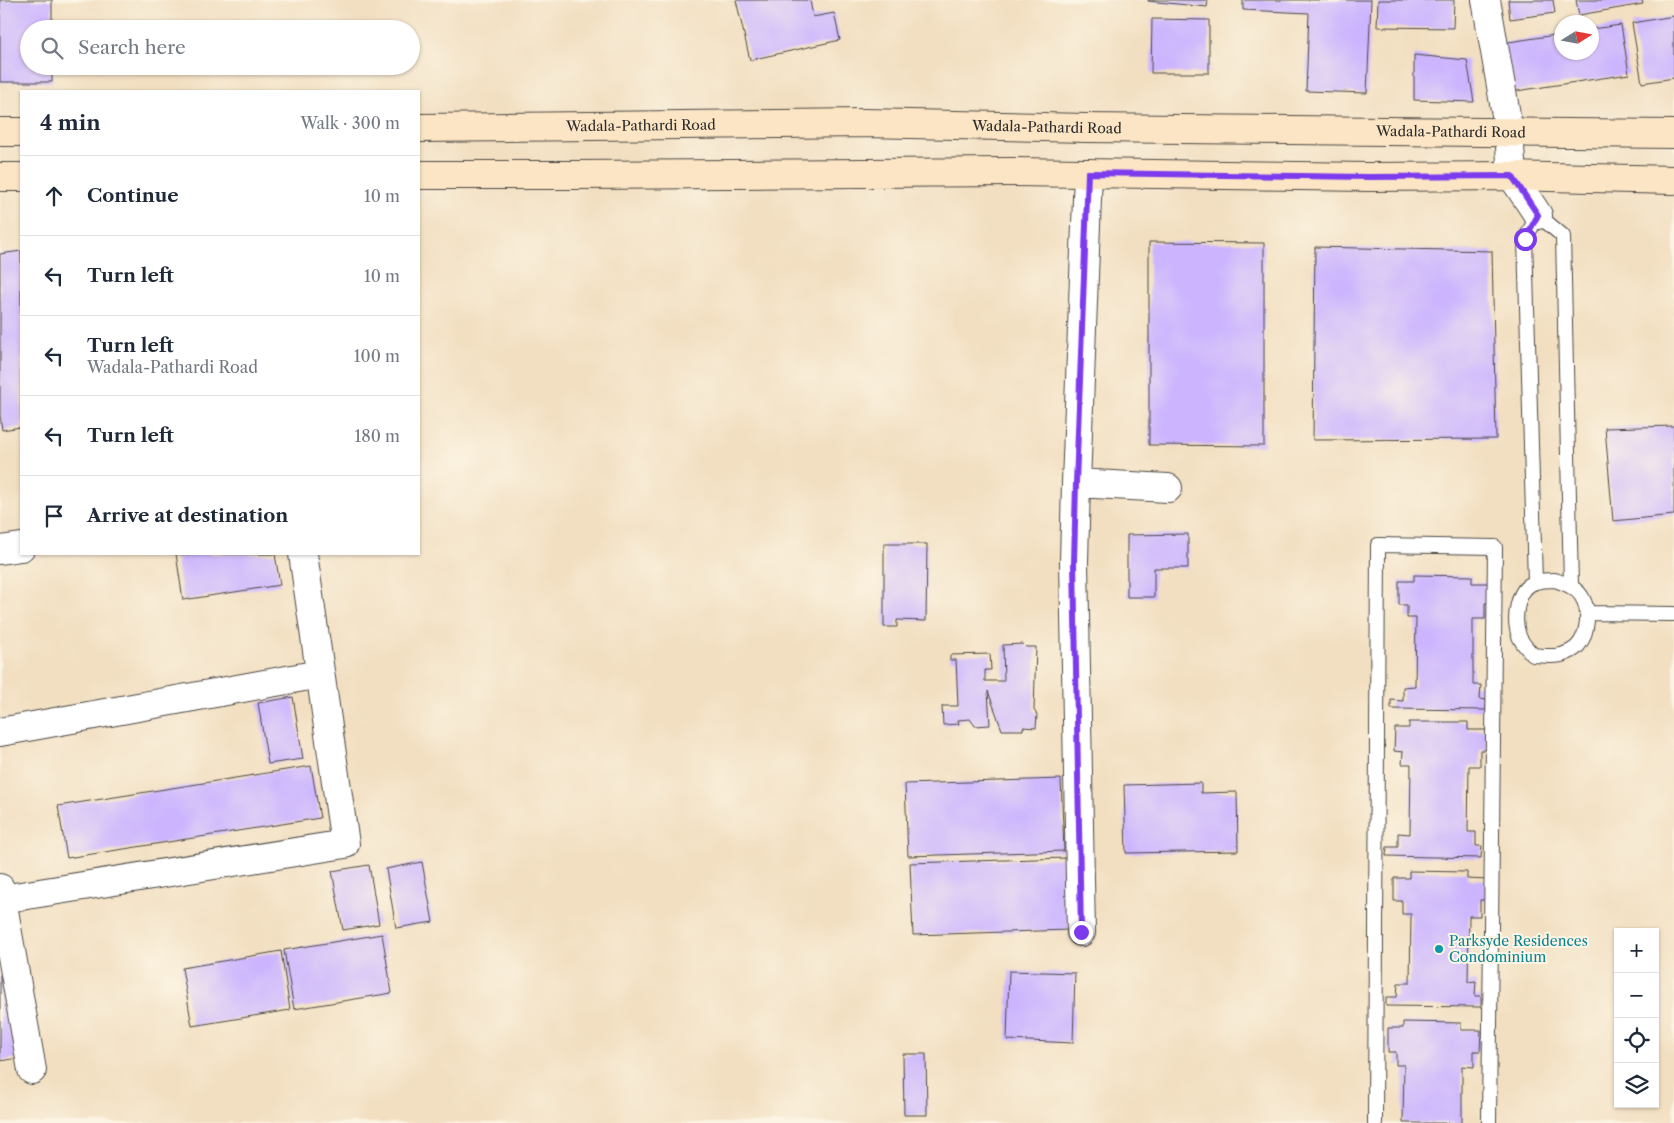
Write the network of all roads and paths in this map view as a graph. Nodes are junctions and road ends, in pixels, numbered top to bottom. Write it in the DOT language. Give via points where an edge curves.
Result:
graph roads {
  1 [pos="1486,0"];
  2 [pos="420,128"];
  3 [pos="0,132"];
  4 [pos="20,132"];
  5 [pos="1509,132"];
  6 [pos="1674,134"];
  7 [pos="1088,173"];
  8 [pos="420,175"];
  9 [pos="20,176"];
  10 [pos="1512,176"];
  11 [pos="0,177"];
  12 [pos="1674,180"];
  13 [pos="1538,215"];
  14 [pos="1076,483"];
  15 [pos="1168,488"];
  16 [pos="20,547"];
  17 [pos="0,550"];
  18 [pos="303,555"];
  19 [pos="1534,582"];
  20 [pos="1571,585"];
  21 [pos="1494,611"];
  22 [pos="1518,611"];
  23 [pos="1587,613"];
  24 [pos="1674,614"];
  25 [pos="320,674"];
  26 [pos="0,732"];
  27 [pos="1,894"];
  28 [pos="1081,932"];
  29 [pos="32,1070"];
  30 [pos="1376,1123"];
  31 [pos="1489,1123"];
  1 -- 5 [label="street"];
  2 -- 5 [label="main road, Wadala-Pathardi Road" via="865,123"];
  3 -- 4 [label="main road"];
  5 -- 6 [label="main road, Wadala-Pathardi Road"];
  5 -- 10 [label="street"];
  7 -- 8 [label="main road"];
  7 -- 10 [label="main road"];
  7 -- 14 [label="street"];
  9 -- 11 [label="main road"];
  10 -- 12 [label="main road"];
  10 -- 13 [label="street"];
  13 -- 19 [label="lane" via="1525,239"];
  13 -- 20 [label="lane" via="1563,236"];
  14 -- 15 [label="street"];
  14 -- 28 [label="street" via="1074,562"];
  16 -- 17 [label="street"];
  18 -- 25 [label="street"];
  19 -- 20 [label="lane" via="1555,580"];
  19 -- 22 [label="lane" via="1524,589"];
  20 -- 23 [label="lane" via="1583,598"];
  21 -- 22 [label="lane"];
  21 -- 30 [label="lane" via="1494,547 1378,544"];
  21 -- 31 [label="lane"];
  22 -- 23 [label="lane" via="1518,634 1524,644 1533,655 1554,657 1572,651 1584,636"];
  23 -- 24 [label="lane"];
  25 -- 26 [label="street"];
  25 -- 27 [label="street" via="345,844"];
  27 -- 29 [label="street"];
}
